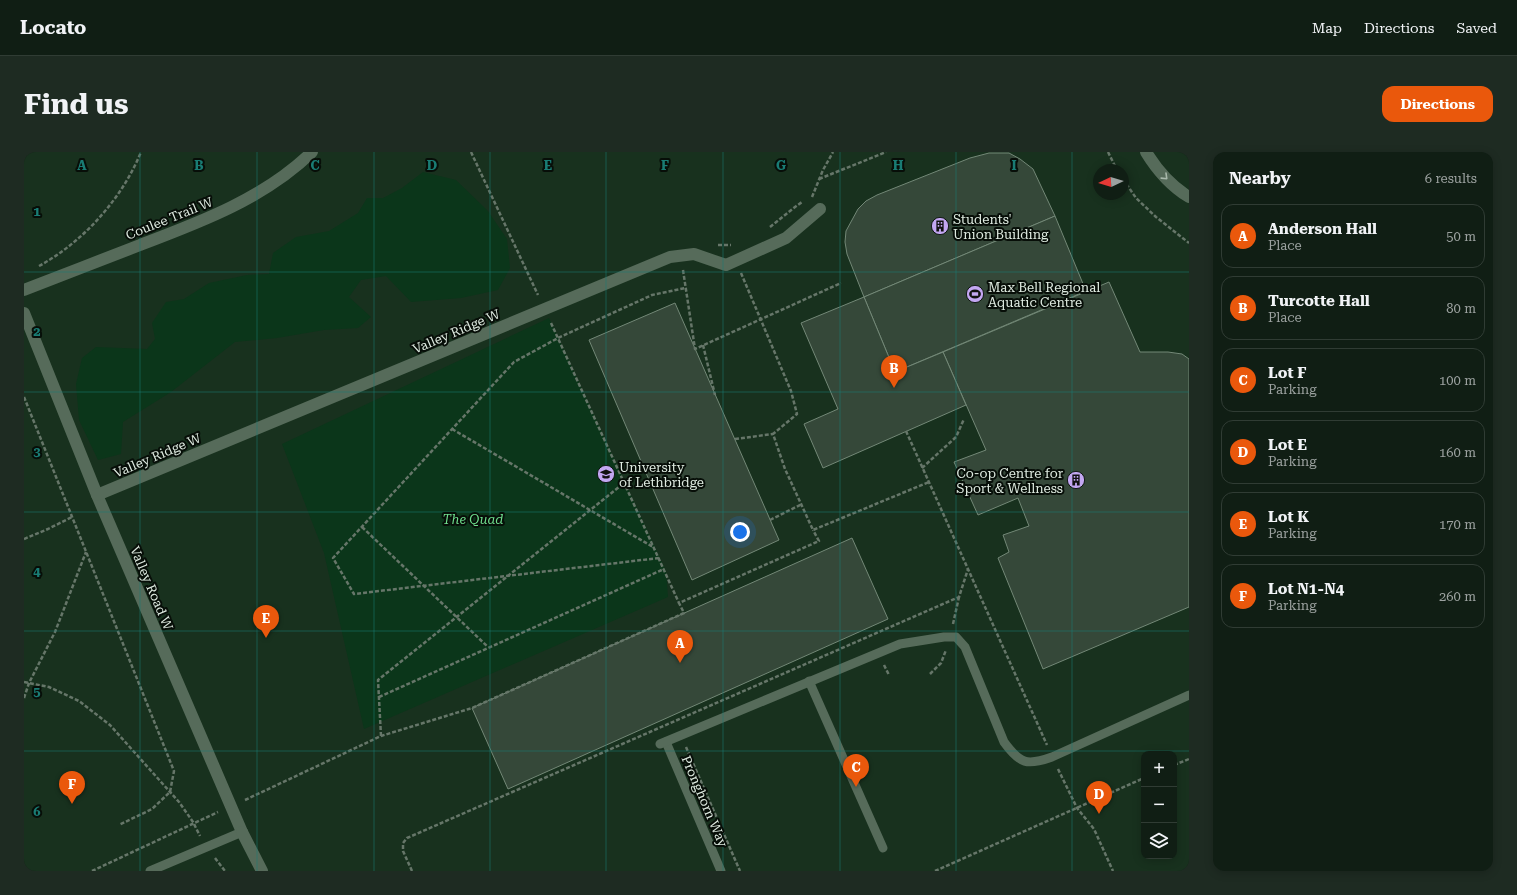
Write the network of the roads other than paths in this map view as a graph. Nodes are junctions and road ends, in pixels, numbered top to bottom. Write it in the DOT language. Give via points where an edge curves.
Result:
graph roads {
  1 [pos="312,152"];
  2 [pos="1146,152"];
  3 [pos="1189,197"];
  4 [pos="820,209"];
  5 [pos="24,290"];
  6 [pos="24,313"];
  7 [pos="97,495"];
  8 [pos="809,682"];
  9 [pos="1189,695"];
  10 [pos="242,832"];
  11 [pos="883,848"];
  12 [pos="150,871"];
  13 [pos="262,871"];
  14 [pos="721,871"];
  1 -- 5 [label="street, Coulee Trail W" via="299,165 230,209"];
  2 -- 3 [label="street, one-way" via="1156,169"];
  4 -- 7 [label="street, Valley Ridge W" via="786,238 726,265 694,254 670,257"];
  6 -- 7 [label="street, Valley Road W"];
  7 -- 10 [label="street, Valley Road W"];
  8 -- 9 [label="lane" via="900,644 956,637 965,647 1004,742 1012,754 1023,761 1036,763"];
  8 -- 11 [label="lane"];
  8 -- 14 [label="lane, Pronghorn Way" via="663,743"];
  10 -- 12 [label="lane"];
  10 -- 13 [label="street, Valley Road W"];
}
